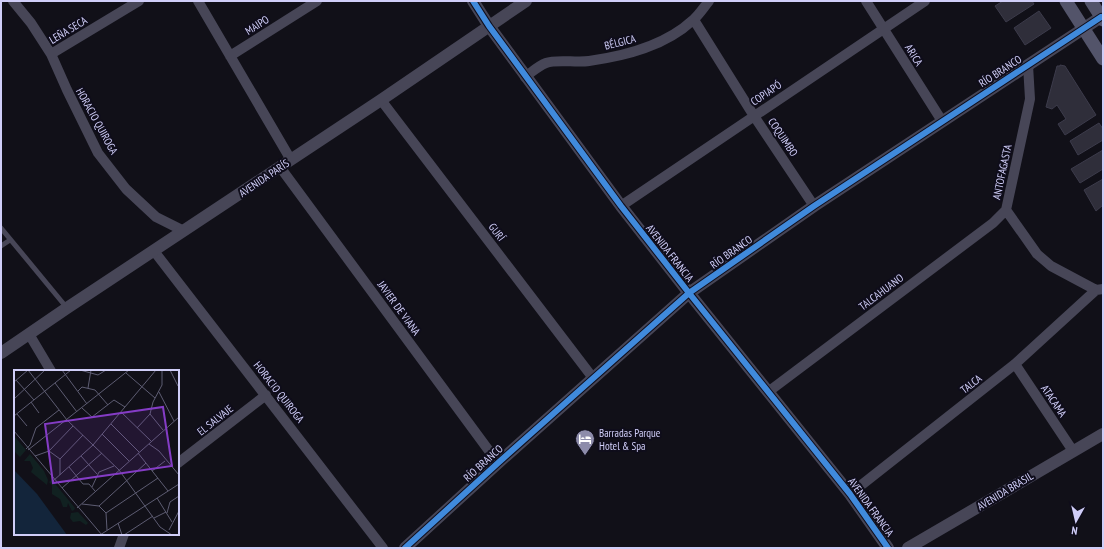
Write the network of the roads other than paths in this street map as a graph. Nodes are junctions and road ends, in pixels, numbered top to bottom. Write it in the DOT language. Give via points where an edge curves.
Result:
graph roads {
  1 [pos="14,1"];
  2 [pos="139,1"];
  3 [pos="198,1"];
  4 [pos="317,1"];
  5 [pos="473,1"];
  6 [pos="526,1"];
  7 [pos="709,1"];
  8 [pos="866,1"];
  9 [pos="926,1"];
  10 [pos="1066,1"];
  11 [pos="1091,1"];
  12 [pos="1102,18"];
  13 [pos="694,20"];
  14 [pos="488,26"];
  15 [pos="884,28"];
  16 [pos="1083,28"];
  17 [pos="51,54"];
  18 [pos="230,56"];
  19 [pos="1103,59"];
  20 [pos="1028,65"];
  21 [pos="526,77"];
  22 [pos="381,100"];
  23 [pos="754,116"];
  24 [pos="942,121"];
  25 [pos="291,160"];
  26 [pos="280,167"];
  27 [pos="621,206"];
  28 [pos="814,206"];
  29 [pos="1006,210"];
  30 [pos="1,228"];
  31 [pos="184,231"];
  32 [pos="10,240"];
  33 [pos="1,246"];
  34 [pos="154,251"];
  35 [pos="1100,289"];
  36 [pos="689,293"];
  37 [pos="67,308"];
  38 [pos="29,334"];
  39 [pos="1,353"];
  40 [pos="1015,364"];
  41 [pos="50,370"];
  42 [pos="593,378"];
  43 [pos="768,392"];
  44 [pos="266,395"];
  45 [pos="1103,434"];
  46 [pos="1073,451"];
  47 [pos="179,462"];
  48 [pos="498,463"];
  49 [pos="850,494"];
  50 [pos="124,535"];
  51 [pos="119,548"];
  52 [pos="384,548"];
  53 [pos="405,548"];
  54 [pos="888,548"];
  55 [pos="908,548"];
  1 -- 17 [label="street, HORACIO QUIROGA"];
  2 -- 17 [label="street, LEÑA SECA"];
  3 -- 18 [label="street"];
  4 -- 18 [label="street, MAIPO"];
  5 -- 14 [label="street, AVENIDA FRANCIA"];
  6 -- 14 [label="street, AVENIDA PARÍS"];
  7 -- 13 [label="street, BÉLGICA"];
  8 -- 15 [label="street, ARICA"];
  9 -- 15 [label="street, COPIAPÓ"];
  10 -- 16 [label="main road"];
  11 -- 12 [label="main road"];
  12 -- 16 [label="street, RÍO BRANCO"];
  13 -- 21 [label="street, BÉLGICA" via="653,46 587,61 547,62"];
  13 -- 23 [label="street, COQUIMBO"];
  14 -- 21 [label="street, AVENIDA FRANCIA"];
  14 -- 22 [label="street, AVENIDA PARÍS"];
  15 -- 23 [label="street, COPIAPÓ"];
  15 -- 24 [label="street, ARICA"];
  16 -- 19 [label="main road"];
  16 -- 20 [label="street, RÍO BRANCO"];
  17 -- 31 [label="street, HORACIO QUIROGA" via="98,153 126,189 156,217"];
  18 -- 25 [label="street"];
  20 -- 24 [label="street, RÍO BRANCO"];
  20 -- 29 [label="street, ANTOFAGASTA" via="1030,99"];
  21 -- 27 [label="street, AVENIDA FRANCIA"];
  22 -- 25 [label="street, AVENIDA PARÍS"];
  22 -- 42 [label="street, GURÍ"];
  23 -- 27 [label="street, COPIAPÓ"];
  23 -- 28 [label="street, COQUIMBO"];
  24 -- 28 [label="street, RÍO BRANCO"];
  25 -- 26 [label="street, AVENIDA PARÍS"];
  26 -- 31 [label="street, AVENIDA PARÍS"];
  26 -- 48 [label="street, JAVIER DE VIANA"];
  27 -- 36 [label="street, AVENIDA FRANCIA"];
  28 -- 36 [label="street, RÍO BRANCO"];
  29 -- 35 [label="street, ANTOFAGASTA" via="1037,254 1051,266"];
  29 -- 43 [label="street, TALCAHUANO" via="993,223"];
  30 -- 32 [label="lane"];
  31 -- 34 [label="street, AVENIDA PARÍS"];
  32 -- 33 [label="lane"];
  32 -- 37 [label="lane"];
  34 -- 37 [label="street, AVENIDA PARÍS"];
  34 -- 44 [label="street, HORACIO QUIROGA"];
  35 -- 40 [label="street, TALCA"];
  36 -- 42 [label="street, RÍO BRANCO"];
  36 -- 43 [label="street, AVENIDA FRANCIA"];
  37 -- 38 [label="street, AVENIDA PARÍS"];
  38 -- 39 [label="street, AVENIDA PARÍS"];
  38 -- 41 [label="street"];
  40 -- 46 [label="street, ATACAMA"];
  40 -- 49 [label="street, TALCA"];
  42 -- 48 [label="street, RÍO BRANCO"];
  43 -- 49 [label="street, AVENIDA FRANCIA"];
  44 -- 47 [label="street, EL SALVAJE"];
  44 -- 52 [label="street, HORACIO QUIROGA"];
  45 -- 46 [label="street, AVENIDA BRASIL"];
  46 -- 55 [label="street, AVENIDA BRASIL"];
  48 -- 53 [label="street, RÍO BRANCO"];
  49 -- 54 [label="street, AVENIDA FRANCIA"];
  50 -- 51 [label="street"];
}
